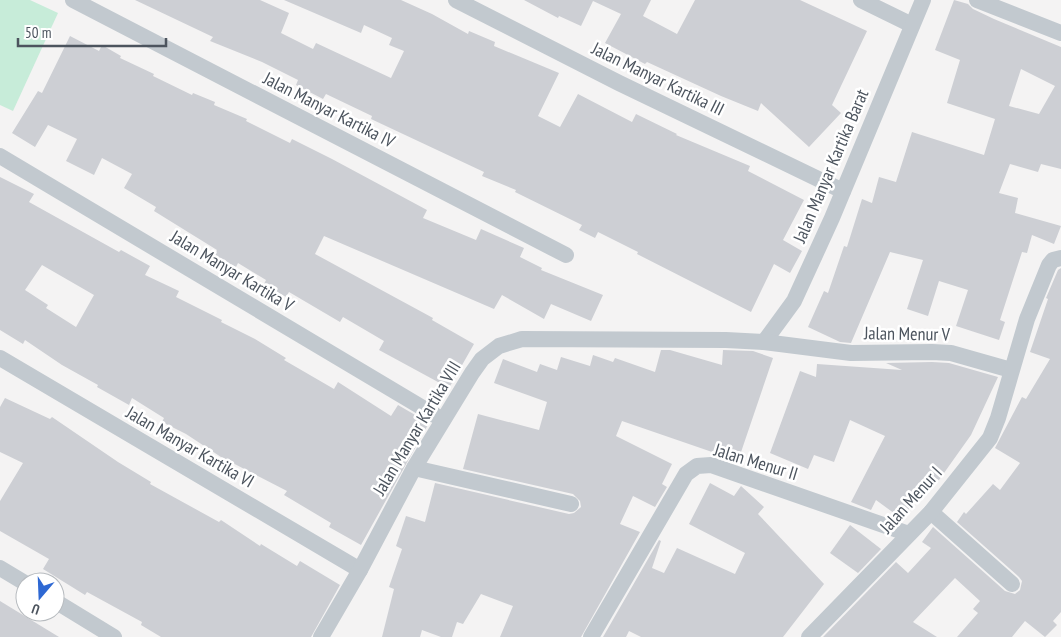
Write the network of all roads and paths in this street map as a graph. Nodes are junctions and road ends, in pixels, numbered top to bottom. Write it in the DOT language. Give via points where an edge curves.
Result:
graph roads {
  1 [pos="73,0"];
  2 [pos="456,0"];
  3 [pos="861,0"];
  4 [pos="923,0"];
  5 [pos="976,0"];
  6 [pos="912,25"];
  7 [pos="1061,33"];
  8 [pos="0,156"];
  9 [pos="843,191"];
  10 [pos="566,255"];
  11 [pos="1061,258"];
  12 [pos="764,342"];
  13 [pos="0,358"];
  14 [pos="1011,370"];
  15 [pos="443,420"];
  16 [pos="414,468"];
  17 [pos="571,504"];
  18 [pos="931,512"];
  19 [pos="909,534"];
  20 [pos="0,568"];
  21 [pos="360,570"];
  22 [pos="15,577"];
  23 [pos="1012,584"];
  24 [pos="65,607"];
  25 [pos="114,637"];
  26 [pos="321,637"];
  27 [pos="591,637"];
  28 [pos="809,637"];
  1 -- 10 [label="street, Jalan Manyar Kartika IV"];
  2 -- 9 [label="street, Jalan Manyar Kartika III"];
  3 -- 6 [label="street"];
  4 -- 6 [label="street, Jalan Manyar Kartika Barat"];
  5 -- 7 [label="street"];
  6 -- 9 [label="street, Jalan Manyar Kartika Barat"];
  8 -- 15 [label="street, Jalan Manyar Kartika V"];
  9 -- 12 [label="street, Jalan Manyar Kartika Barat" via="794,301"];
  11 -- 14 [label="street" via="1049,265"];
  12 -- 14 [label="street, Jalan Menur V" via="826,351 951,353"];
  12 -- 15 [label="street, Jalan Manyar Kartika VIII" via="522,339 499,346 482,359"];
  13 -- 21 [label="street, Jalan Manyar Kartika VI"];
  14 -- 18 [label="street, Jalan Menur I" via="990,438"];
  15 -- 16 [label="street, Jalan Manyar Kartika VIII"];
  16 -- 17 [label="street"];
  16 -- 21 [label="street, Jalan Manyar Kartika VIII"];
  18 -- 19 [label="street, Jalan Menur I"];
  18 -- 23 [label="street"];
  19 -- 27 [label="street, Jalan Menur II" via="711,465 698,466 686,474"];
  19 -- 28 [label="street, Jalan Menur I"];
  20 -- 22 [label="street"];
  21 -- 26 [label="street, Jalan Manyar Kartika VIII"];
  24 -- 25 [label="street"];
}
